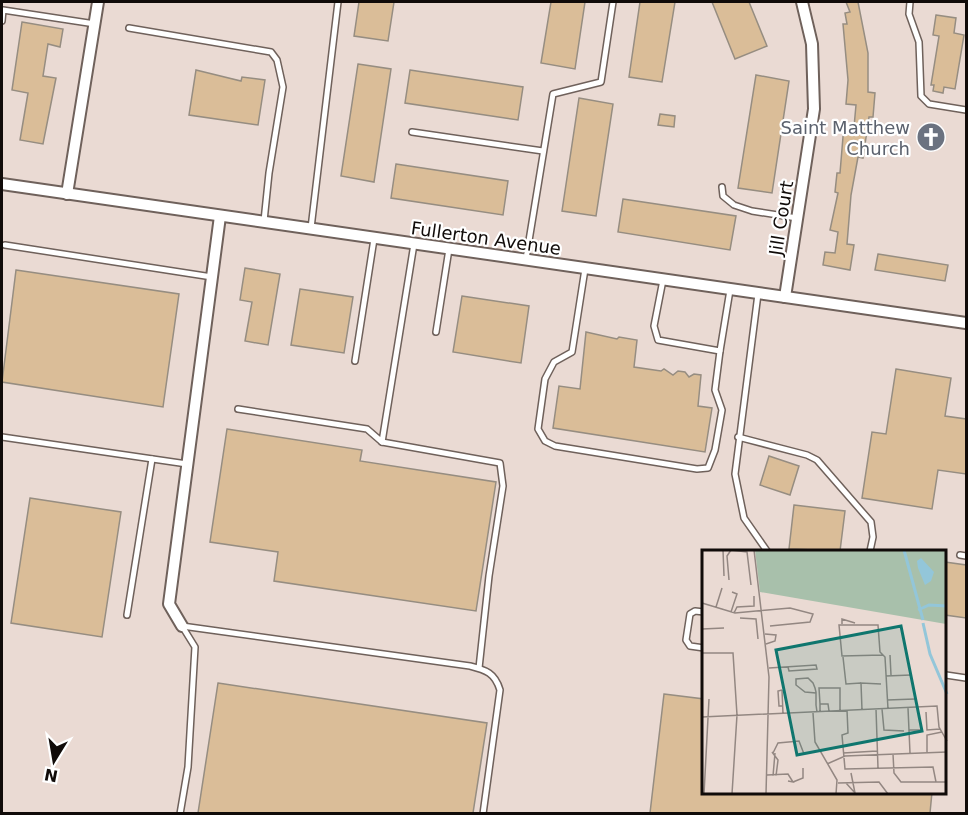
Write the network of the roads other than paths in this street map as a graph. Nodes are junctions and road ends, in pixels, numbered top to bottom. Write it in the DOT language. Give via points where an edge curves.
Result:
graph roads {
  1 [pos="98,2"];
  2 [pos="338,2"];
  3 [pos="613,2"];
  4 [pos="802,2"];
  5 [pos="910,2"];
  6 [pos="2,21"];
  7 [pos="94,24"];
  8 [pos="129,28"];
  9 [pos="966,110"];
  10 [pos="412,132"];
  11 [pos="543,151"];
  12 [pos="2,184"];
  13 [pos="722,187"];
  14 [pos="67,194"];
  15 [pos="220,216"];
  16 [pos="797,218"];
  17 [pos="264,223"];
  18 [pos="311,229"];
  19 [pos="375,238"];
  20 [pos="414,244"];
  21 [pos="5,245"];
  22 [pos="449,249"];
  23 [pos="526,261"];
  24 [pos="585,269"];
  25 [pos="212,277"];
  26 [pos="663,280"];
  27 [pos="730,290"];
  28 [pos="758,294"];
  29 [pos="785,297"];
  30 [pos="966,323"];
  31 [pos="436,332"];
  32 [pos="720,351"];
  33 [pos="355,361"];
  34 [pos="237,409"];
  35 [pos="2,437"];
  36 [pos="738,437"];
  37 [pos="382,442"];
  38 [pos="152,459"];
  39 [pos="187,464"];
  40 [pos="766,550"];
  41 [pos="870,550"];
  42 [pos="702,612"];
  43 [pos="128,615"];
  44 [pos="182,626"];
  45 [pos="702,648"];
  46 [pos="479,668"];
  47 [pos="947,675"];
  48 [pos="966,678"];
  49 [pos="180,813"];
  50 [pos="483,813"];
  1 -- 7 [label="street"];
  2 -- 18 [label="lane"];
  3 -- 11 [label="lane" via="602,82 553,94"];
  4 -- 16 [label="street, Jill Court" via="813,44 815,73 814,109"];
  5 -- 9 [label="lane" via="909,14 919,42 921,96 929,104"];
  6 -- 7 [label="lane" via="3,10"];
  7 -- 14 [label="street"];
  8 -- 17 [label="lane" via="271,52 278,60 283,87"];
  10 -- 11 [label="lane"];
  11 -- 23 [label="lane"];
  12 -- 14 [label="street, Fullerton Avenue"];
  13 -- 16 [label="lane" via="723,196 734,206"];
  14 -- 15 [label="street, Fullerton Avenue"];
  15 -- 17 [label="street, Fullerton Avenue"];
  15 -- 25 [label="street"];
  16 -- 29 [label="street, Jill Court"];
  17 -- 18 [label="street, Fullerton Avenue"];
  18 -- 19 [label="street, Fullerton Avenue"];
  19 -- 20 [label="street, Fullerton Avenue"];
  19 -- 33 [label="lane"];
  20 -- 22 [label="street, Fullerton Avenue"];
  20 -- 37 [label="lane"];
  21 -- 25 [label="lane"];
  22 -- 23 [label="street, Fullerton Avenue"];
  22 -- 31 [label="lane"];
  23 -- 24 [label="street, Fullerton Avenue"];
  24 -- 26 [label="street, Fullerton Avenue"];
  24 -- 32 [label="lane" via="572,352 554,362 546,379 538,429 545,441 555,447 708,468 722,410 716,390"];
  25 -- 39 [label="street"];
  26 -- 27 [label="street, Fullerton Avenue"];
  26 -- 32 [label="lane" via="654,326 658,340"];
  27 -- 28 [label="street, Fullerton Avenue"];
  27 -- 32 [label="lane"];
  28 -- 29 [label="street, Fullerton Avenue"];
  28 -- 36 [label="lane"];
  29 -- 30 [label="street, Fullerton Avenue"];
  34 -- 37 [label="lane" via="367,429"];
  35 -- 38 [label="lane"];
  36 -- 40 [label="lane" via="735,474 739,501 744,518"];
  36 -- 41 [label="lane" via="817,460 871,522"];
  37 -- 46 [label="lane" via="500,463 503,486"];
  38 -- 39 [label="lane"];
  38 -- 43 [label="lane"];
  39 -- 44 [label="street" via="169,604"];
  42 -- 45 [label="lane" via="690,614 686,640 690,646"];
  44 -- 46 [label="lane"];
  44 -- 49 [label="lane" via="195,647 188,766"];
  46 -- 50 [label="lane" via="490,672 500,690"];
  47 -- 48 [label="lane"];
}
